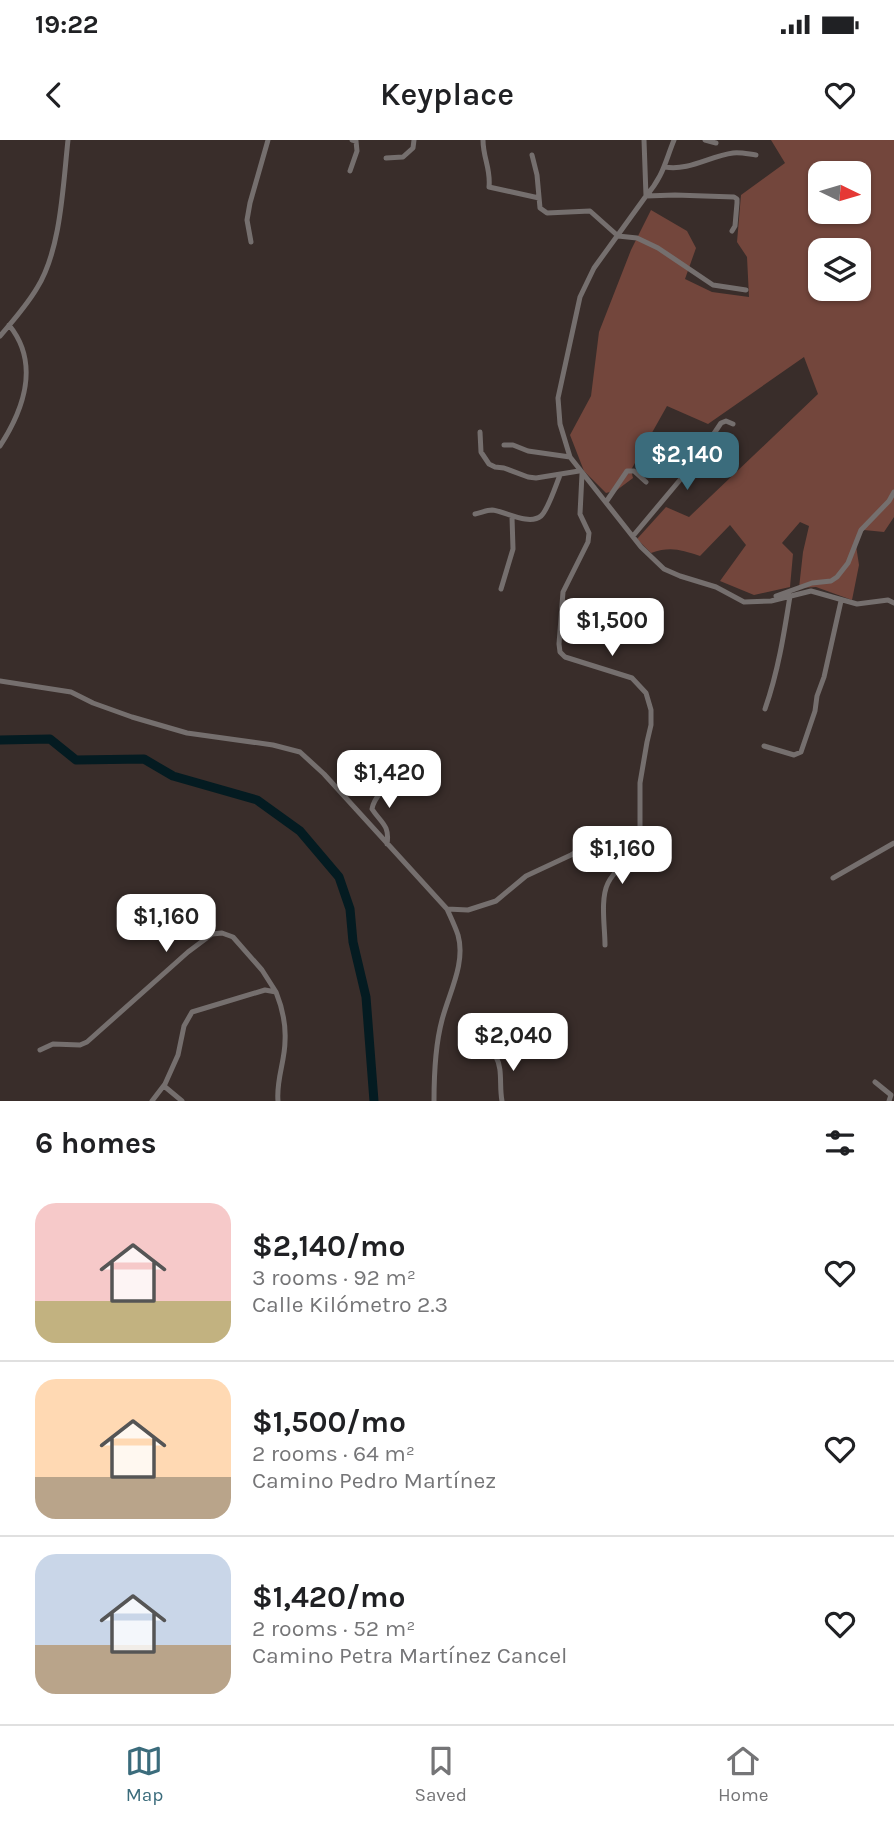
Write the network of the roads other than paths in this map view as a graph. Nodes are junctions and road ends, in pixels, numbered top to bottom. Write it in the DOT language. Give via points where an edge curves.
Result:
graph roads {
  1 [pos="68,140"];
  2 [pos="268,140"];
  3 [pos="352,140"];
  4 [pos="414,140"];
  5 [pos="483,140"];
  6 [pos="644,140"];
  7 [pos="674,140"];
  8 [pos="705,140"];
  9 [pos="716,143"];
  10 [pos="532,155"];
  11 [pos="756,155"];
  12 [pos="386,158"];
  13 [pos="665,167"];
  14 [pos="350,172"];
  15 [pos="646,196"];
  16 [pos="539,198"];
  17 [pos="732,231"];
  18 [pos="618,236"];
  19 [pos="251,242"];
  20 [pos="746,290"];
  21 [pos="9,325"];
  22 [pos="0,336"];
  23 [pos="733,424"];
  24 [pos="480,435"];
  25 [pos="504,445"];
  26 [pos="0,446"];
  27 [pos="570,457"];
  28 [pos="581,472"];
  29 [pos="559,475"];
  30 [pos="646,482"];
  31 [pos="894,492"];
  32 [pos="606,502"];
  33 [pos="475,514"];
  34 [pos="512,517"];
  35 [pos="633,536"];
  36 [pos="501,589"];
  37 [pos="790,596"];
  38 [pos="757,601"];
  39 [pos="841,601"];
  40 [pos="894,603"];
  41 [pos="0,681"];
  42 [pos="765,709"];
  43 [pos="764,746"];
  44 [pos="417,778"];
  45 [pos="635,835"];
  46 [pos="894,843"];
  47 [pos="387,844"];
  48 [pos="664,860"];
  49 [pos="833,878"];
  50 [pos="447,909"];
  51 [pos="605,945"];
  52 [pos="276,992"];
  53 [pos="40,1050"];
  54 [pos="496,1056"];
  55 [pos="875,1082"];
  56 [pos="163,1086"];
  57 [pos="152,1101"];
  58 [pos="181,1101"];
  59 [pos="278,1101"];
  60 [pos="434,1101"];
  61 [pos="502,1101"];
  62 [pos="889,1101"];
  1 -- 21 [label="street" via="49,261 38,287"];
  2 -- 19 [label="street" via="247,220"];
  3 -- 14 [label="street" via="357,151"];
  4 -- 12 [label="street" via="413,148 403,157"];
  5 -- 16 [label="street" via="489,187"];
  6 -- 15 [label="street"];
  7 -- 13 [label="street"];
  8 -- 9 [label="street"];
  10 -- 16 [label="street"];
  11 -- 13 [label="street" via="733,153"];
  13 -- 15 [label="street"];
  15 -- 17 [label="street" via="734,197"];
  15 -- 18 [label="street"];
  16 -- 18 [label="street" via="540,208 547,214 590,211"];
  18 -- 20 [label="street" via="658,247 713,285"];
  18 -- 27 [label="street" via="580,297 558,398"];
  21 -- 22 [label="street"];
  21 -- 26 [label="street" via="25,359 26,391"];
  23 -- 35 [label="street" via="722,423"];
  24 -- 29 [label="street" via="481,452 489,464 527,477"];
  25 -- 27 [label="street"];
  27 -- 28 [label="street"];
  28 -- 29 [label="street"];
  28 -- 32 [label="street"];
  28 -- 45 [label="street" via="580,513 588,542 563,592 560,652 632,678 646,693 651,725 640,783 640,830"];
  29 -- 34 [label="street" via="540,517"];
  30 -- 32 [label="street" via="634,471 627,471"];
  31 -- 38 [label="street" via="861,530 848,564 831,581"];
  32 -- 35 [label="street"];
  33 -- 34 [label="street" via="491,510"];
  34 -- 36 [label="street" via="513,549"];
  35 -- 38 [label="street" via="664,569 744,602"];
  37 -- 38 [label="street"];
  37 -- 39 [label="street" via="811,591"];
  37 -- 42 [label="street" via="774,685"];
  39 -- 40 [label="street"];
  39 -- 43 [label="street" via="801,752 793,755"];
  41 -- 47 [label="street" via="71,692 187,733 300,752"];
  44 -- 47 [label="street" via="394,779 373,803 372,809 389,834"];
  45 -- 48 [label="street" via="658,846"];
  45 -- 50 [label="street" via="603,837 526,876 496,901 468,910"];
  45 -- 51 [label="street" via="630,860 608,882"];
  46 -- 49 [label="street"];
  47 -- 50 [label="street"];
  50 -- 60 [label="street" via="460,955 435,1059"];
  52 -- 53 [label="street" via="233,937 212,934 88,1042 53,1044"];
  52 -- 56 [label="street" via="255,992 192,1012"];
  52 -- 59 [label="street" via="285,1041"];
  54 -- 61 [label="street"];
  55 -- 62 [label="street" via="891,1095"];
  56 -- 57 [label="street"];
  56 -- 58 [label="street"];
}
